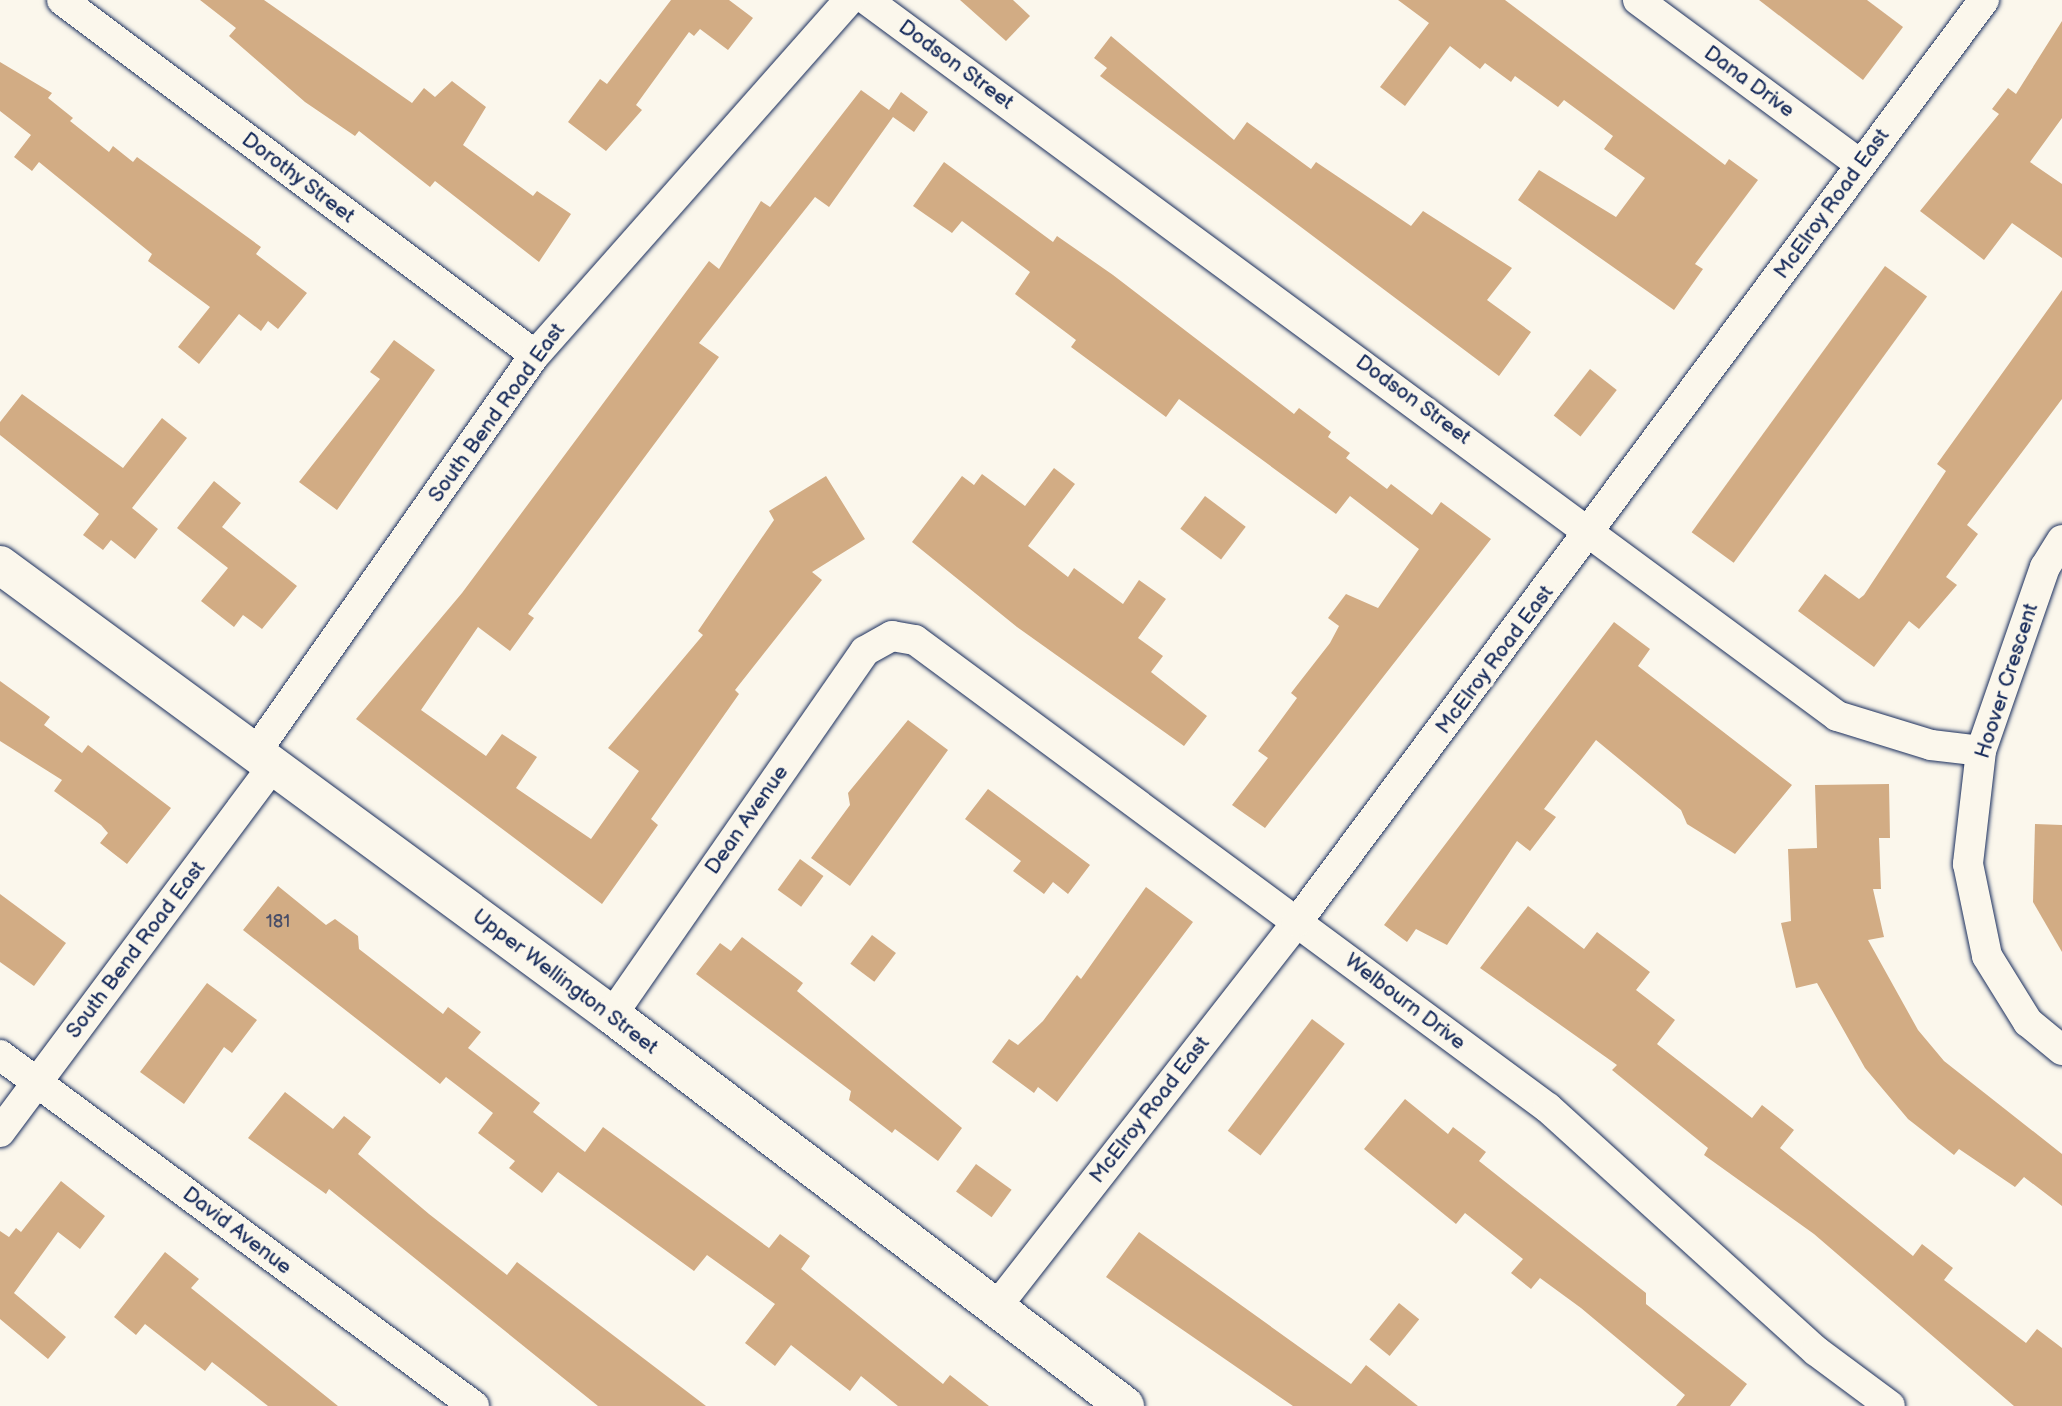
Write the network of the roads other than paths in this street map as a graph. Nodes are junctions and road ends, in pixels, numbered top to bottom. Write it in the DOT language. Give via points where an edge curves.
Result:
graph roads {
  1 [pos="62,0"];
  2 [pos="849,0"];
  3 [pos="867,0"];
  4 [pos="1638,0"];
  5 [pos="1984,0"];
  6 [pos="1861,164"];
  7 [pos="535,355"];
  8 [pos="1592,532"];
  9 [pos="2062,540"];
  10 [pos="0,565"];
  11 [pos="892,636"];
  12 [pos="1980,751"];
  13 [pos="263,760"];
  14 [pos="1297,922"];
  15 [pos="612,1015"];
  16 [pos="2062,1051"];
  17 [pos="0,1055"];
  18 [pos="37,1083"];
  19 [pos="0,1132"];
  20 [pos="993,1310"];
  21 [pos="474,1406"];
  22 [pos="1125,1406"];
  23 [pos="1890,1406"];
  1 -- 7 [label="street, Dorothy Street"];
  2 -- 7 [label="street, South Bend Road East"];
  3 -- 8 [label="street, Dodson Street"];
  4 -- 6 [label="street, Dana Drive"];
  5 -- 6 [label="street, McElroy Road East"];
  6 -- 8 [label="street, McElroy Road East"];
  7 -- 13 [label="street, South Bend Road East"];
  8 -- 12 [label="street, Dodson Street" via="1837,716 1931,746"];
  8 -- 14 [label="street, McElroy Road East"];
  9 -- 12 [label="street, Hoover Crescent" via="2045,567"];
  10 -- 13 [label="main road, Upper Wellington Street"];
  11 -- 14 [label="street, Welbourn Drive" via="915,640"];
  11 -- 15 [label="street, Dean Avenue" via="865,651"];
  12 -- 16 [label="street, Hoover Crescent" via="1968,864 1987,956 2028,1022"];
  13 -- 15 [label="main road, Upper Wellington Street"];
  13 -- 18 [label="street, South Bend Road East"];
  14 -- 20 [label="street, McElroy Road East"];
  14 -- 23 [label="street, Welbourn Drive" via="1548,1108 1816,1351"];
  15 -- 20 [label="main road, Upper Wellington Street"];
  17 -- 18 [label="street, David Avenue"];
  18 -- 19 [label="street, South Bend Road East"];
  18 -- 21 [label="street, David Avenue"];
  20 -- 22 [label="main road, Upper Wellington Street"];
}
